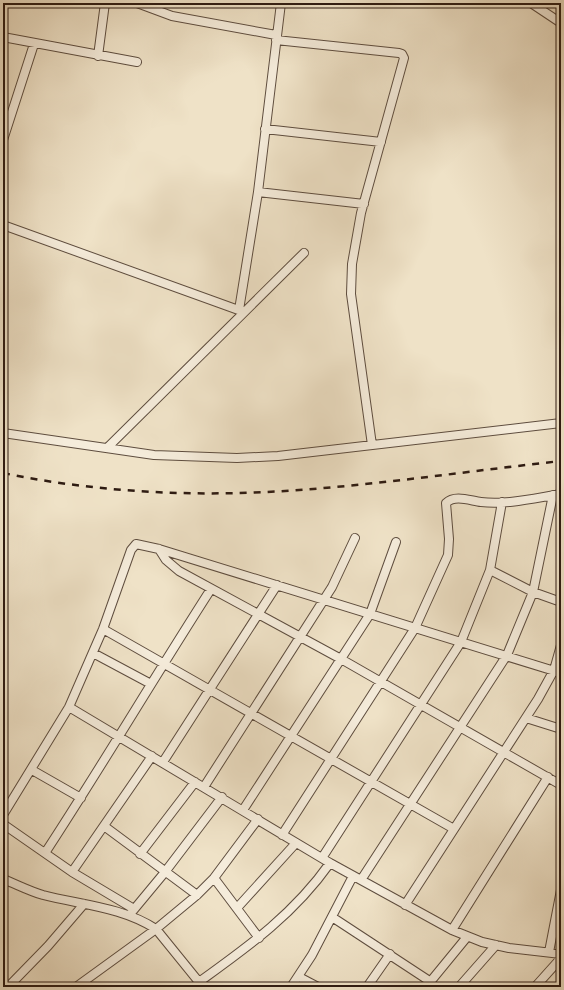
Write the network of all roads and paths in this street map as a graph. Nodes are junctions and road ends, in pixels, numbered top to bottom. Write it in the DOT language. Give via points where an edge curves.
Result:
graph roads {
  1 [pos="105,3"];
  2 [pos="137,3"];
  3 [pos="281,3"];
  4 [pos="531,3"];
  5 [pos="561,23"];
  6 [pos="3,37"];
  7 [pos="276,37"];
  8 [pos="34,44"];
  9 [pos="98,56"];
  10 [pos="137,62"];
  11 [pos="265,129"];
  12 [pos="3,140"];
  13 [pos="381,142"];
  14 [pos="258,192"];
  15 [pos="364,204"];
  16 [pos="3,226"];
  17 [pos="304,253"];
  18 [pos="242,311"];
  19 [pos="561,423"];
  20 [pos="3,433"];
  21 [pos="372,445"];
  22 [pos="107,448"];
  23 [pos="557,495"];
  24 [pos="502,502"];
  25 [pos="355,538"];
  26 [pos="396,542"];
  27 [pos="159,549"];
  28 [pos="490,570"];
  29 [pos="277,585"];
  30 [pos="211,589"];
  31 [pos="533,592"];
  32 [pos="324,600"];
  33 [pos="561,602"];
  34 [pos="370,614"];
  35 [pos="258,615"];
  36 [pos="414,628"];
  37 [pos="103,629"];
  38 [pos="299,637"];
  39 [pos="461,642"];
  40 [pos="561,644"];
  41 [pos="93,653"];
  42 [pos="507,655"];
  43 [pos="341,659"];
  44 [pos="164,663"];
  45 [pos="557,672"];
  46 [pos="380,682"];
  47 [pos="151,684"];
  48 [pos="210,689"];
  49 [pos="420,704"];
  50 [pos="69,707"];
  51 [pos="250,712"];
  52 [pos="526,718"];
  53 [pos="461,728"];
  54 [pos="561,729"];
  55 [pos="291,735"];
  56 [pos="120,737"];
  57 [pos="504,752"];
  58 [pos="152,756"];
  59 [pos="331,758"];
  60 [pos="163,762"];
  61 [pos="32,770"];
  62 [pos="548,777"];
  63 [pos="371,780"];
  64 [pos="196,782"];
  65 [pos="561,785"];
  66 [pos="204,787"];
  67 [pos="222,797"];
  68 [pos="82,798"];
  69 [pos="412,803"];
  70 [pos="243,810"];
  71 [pos="3,815"];
  72 [pos="258,819"];
  73 [pos="3,824"];
  74 [pos="104,826"];
  75 [pos="454,829"];
  76 [pos="282,835"];
  77 [pos="296,843"];
  78 [pos="45,853"];
  79 [pos="140,854"];
  80 [pos="322,858"];
  81 [pos="330,863"];
  82 [pos="72,872"];
  83 [pos="165,872"];
  84 [pos="353,876"];
  85 [pos="214,878"];
  86 [pos="3,879"];
  87 [pos="361,880"];
  88 [pos="561,890"];
  89 [pos="197,895"];
  90 [pos="84,904"];
  91 [pos="405,905"];
  92 [pos="237,908"];
  93 [pos="132,912"];
  94 [pos="332,917"];
  95 [pos="156,929"];
  96 [pos="452,930"];
  97 [pos="467,937"];
  98 [pos="259,938"];
  99 [pos="496,945"];
  100 [pos="549,952"];
  101 [pos="390,954"];
  102 [pos="561,954"];
  103 [pos="561,958"];
  104 [pos="299,977"];
  105 [pos="428,984"];
  106 [pos="201,985"];
  107 [pos="8,987"];
  108 [pos="76,987"];
  109 [pos="291,987"];
  110 [pos="318,987"];
  111 [pos="367,987"];
  112 [pos="459,987"];
  113 [pos="535,987"];
  1 -- 9 [label="street"];
  2 -- 7 [label="street" via="172,16"];
  3 -- 7 [label="street"];
  4 -- 5 [label="street"];
  6 -- 8 [label="street"];
  7 -- 11 [label="street"];
  7 -- 13 [label="street" via="402,54 404,58"];
  8 -- 9 [label="street"];
  8 -- 12 [label="street"];
  9 -- 10 [label="street"];
  11 -- 13 [label="street"];
  11 -- 14 [label="street"];
  13 -- 15 [label="street"];
  14 -- 15 [label="street"];
  14 -- 18 [label="street"];
  15 -- 21 [label="street" via="352,264 351,294"];
  16 -- 18 [label="street"];
  17 -- 18 [label="street"];
  18 -- 22 [label="street"];
  19 -- 21 [label="street"];
  20 -- 22 [label="street"];
  21 -- 22 [label="street" via="237,458 165,456"];
  23 -- 24 [label="street"];
  23 -- 31 [label="street"];
  24 -- 28 [label="street"];
  24 -- 36 [label="street" via="479,502 460,498 448,500 448,555"];
  25 -- 32 [label="street"];
  26 -- 34 [label="street"];
  27 -- 29 [label="street"];
  27 -- 30 [label="street" via="172,566"];
  27 -- 37 [label="street" via="141,544 133,546"];
  28 -- 31 [label="street"];
  28 -- 39 [label="street"];
  29 -- 32 [label="street"];
  29 -- 35 [label="street"];
  30 -- 35 [label="street"];
  30 -- 44 [label="street"];
  31 -- 33 [label="street"];
  31 -- 42 [label="street"];
  32 -- 34 [label="street"];
  32 -- 38 [label="street"];
  34 -- 36 [label="street"];
  34 -- 43 [label="street"];
  35 -- 38 [label="street"];
  35 -- 48 [label="street"];
  36 -- 39 [label="street"];
  36 -- 46 [label="street"];
  37 -- 41 [label="street"];
  37 -- 44 [label="street"];
  38 -- 43 [label="street"];
  38 -- 51 [label="street"];
  39 -- 42 [label="street"];
  39 -- 49 [label="street"];
  40 -- 45 [label="street"];
  41 -- 47 [label="street"];
  41 -- 50 [label="street"];
  42 -- 45 [label="street"];
  42 -- 53 [label="street"];
  43 -- 46 [label="street"];
  43 -- 55 [label="street"];
  44 -- 47 [label="street"];
  44 -- 48 [label="street"];
  45 -- 52 [label="street"];
  46 -- 49 [label="street"];
  46 -- 59 [label="street"];
  47 -- 56 [label="street"];
  48 -- 51 [label="street"];
  48 -- 60 [label="street"];
  49 -- 53 [label="street"];
  49 -- 63 [label="street"];
  50 -- 56 [label="street"];
  50 -- 61 [label="street"];
  51 -- 55 [label="street"];
  51 -- 66 [label="street"];
  52 -- 54 [label="street"];
  52 -- 57 [label="street"];
  53 -- 57 [label="street"];
  53 -- 69 [label="street"];
  55 -- 59 [label="street"];
  55 -- 70 [label="street"];
  56 -- 58 [label="street"];
  56 -- 68 [label="street"];
  57 -- 62 [label="street"];
  57 -- 75 [label="street"];
  58 -- 60 [label="street"];
  58 -- 74 [label="street"];
  59 -- 63 [label="street"];
  59 -- 76 [label="street"];
  60 -- 64 [label="street"];
  61 -- 68 [label="street"];
  61 -- 71 [label="street"];
  62 -- 65 [label="street"];
  62 -- 96 [label="street"];
  63 -- 69 [label="street"];
  63 -- 80 [label="street"];
  64 -- 66 [label="street"];
  64 -- 79 [label="street"];
  66 -- 67 [label="street"];
  67 -- 70 [label="street"];
  67 -- 83 [label="street"];
  68 -- 78 [label="street"];
  69 -- 75 [label="street"];
  69 -- 87 [label="street"];
  70 -- 72 [label="street"];
  72 -- 76 [label="street"];
  72 -- 85 [label="street"];
  73 -- 78 [label="street"];
  74 -- 79 [label="street"];
  74 -- 82 [label="street"];
  75 -- 91 [label="street"];
  76 -- 77 [label="street"];
  77 -- 80 [label="street"];
  77 -- 92 [label="street"];
  78 -- 82 [label="street"];
  79 -- 83 [label="street"];
  80 -- 81 [label="street"];
  81 -- 84 [label="street"];
  81 -- 98 [label="street" via="293,908"];
  82 -- 93 [label="street"];
  83 -- 89 [label="street"];
  83 -- 93 [label="street"];
  84 -- 87 [label="street"];
  84 -- 94 [label="street"];
  85 -- 89 [label="street"];
  85 -- 92 [label="street"];
  86 -- 90 [label="street" via="35,893"];
  87 -- 91 [label="street"];
  88 -- 100 [label="street"];
  89 -- 95 [label="street"];
  90 -- 93 [label="street"];
  90 -- 107 [label="street"];
  91 -- 96 [label="street"];
  92 -- 98 [label="street"];
  93 -- 95 [label="street"];
  94 -- 101 [label="street"];
  94 -- 104 [label="street"];
  95 -- 106 [label="street"];
  95 -- 108 [label="street"];
  96 -- 97 [label="street"];
  97 -- 99 [label="street"];
  97 -- 105 [label="street"];
  98 -- 106 [label="street"];
  99 -- 100 [label="street"];
  99 -- 112 [label="street"];
  100 -- 102 [label="street"];
  101 -- 105 [label="street"];
  101 -- 111 [label="street"];
  103 -- 113 [label="street"];
  104 -- 109 [label="street"];
  104 -- 110 [label="street"];
}
